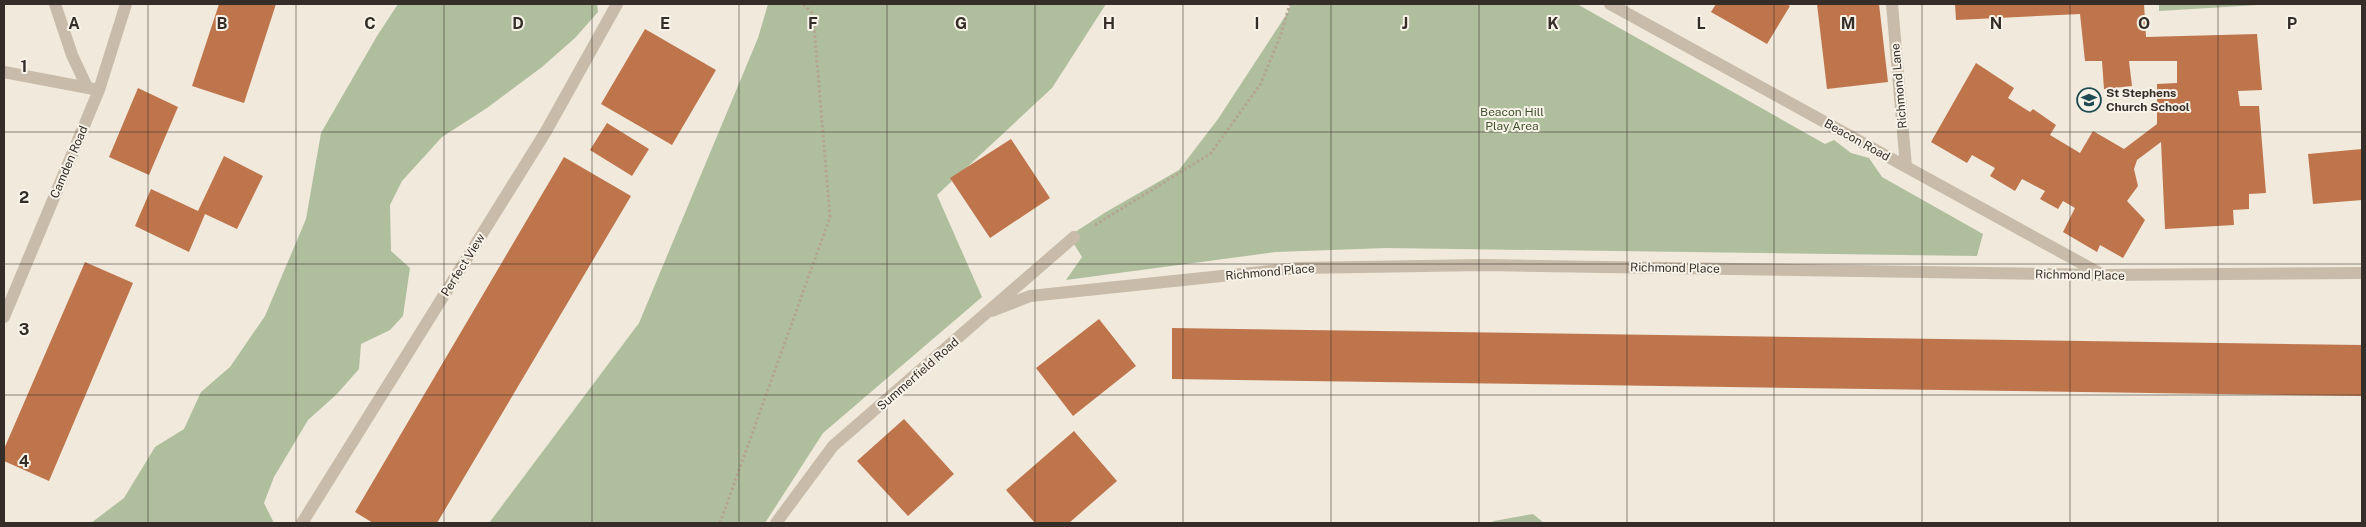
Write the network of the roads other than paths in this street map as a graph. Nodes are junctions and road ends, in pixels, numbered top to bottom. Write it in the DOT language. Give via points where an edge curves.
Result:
graph roads {
  1 [pos="55,4"];
  2 [pos="126,4"];
  3 [pos="617,4"];
  4 [pos="1610,4"];
  5 [pos="1892,4"];
  6 [pos="4,72"];
  7 [pos="93,88"];
  8 [pos="1906,167"];
  9 [pos="1074,237"];
  10 [pos="2362,273"];
  11 [pos="2104,276"];
  12 [pos="992,310"];
  13 [pos="4,316"];
  14 [pos="302,523"];
  15 [pos="776,523"];
  1 -- 7 [label="street" via="72,55"];
  2 -- 7 [label="street, Camden Road"];
  3 -- 14 [label="street, Perfect View" via="545,133"];
  4 -- 8 [label="street, Beacon Road"];
  5 -- 8 [label="street, Richmond Lane"];
  6 -- 7 [label="street"];
  7 -- 13 [label="street, Camden Road"];
  8 -- 11 [label="street, Beacon Road"];
  9 -- 12 [label="street, Summerfield Road"];
  10 -- 11 [label="street, Richmond Place"];
  11 -- 12 [label="street, Richmond Place" via="1484,265 1298,268 1030,296"];
  12 -- 15 [label="street, Summerfield Road" via="833,446"];
}
